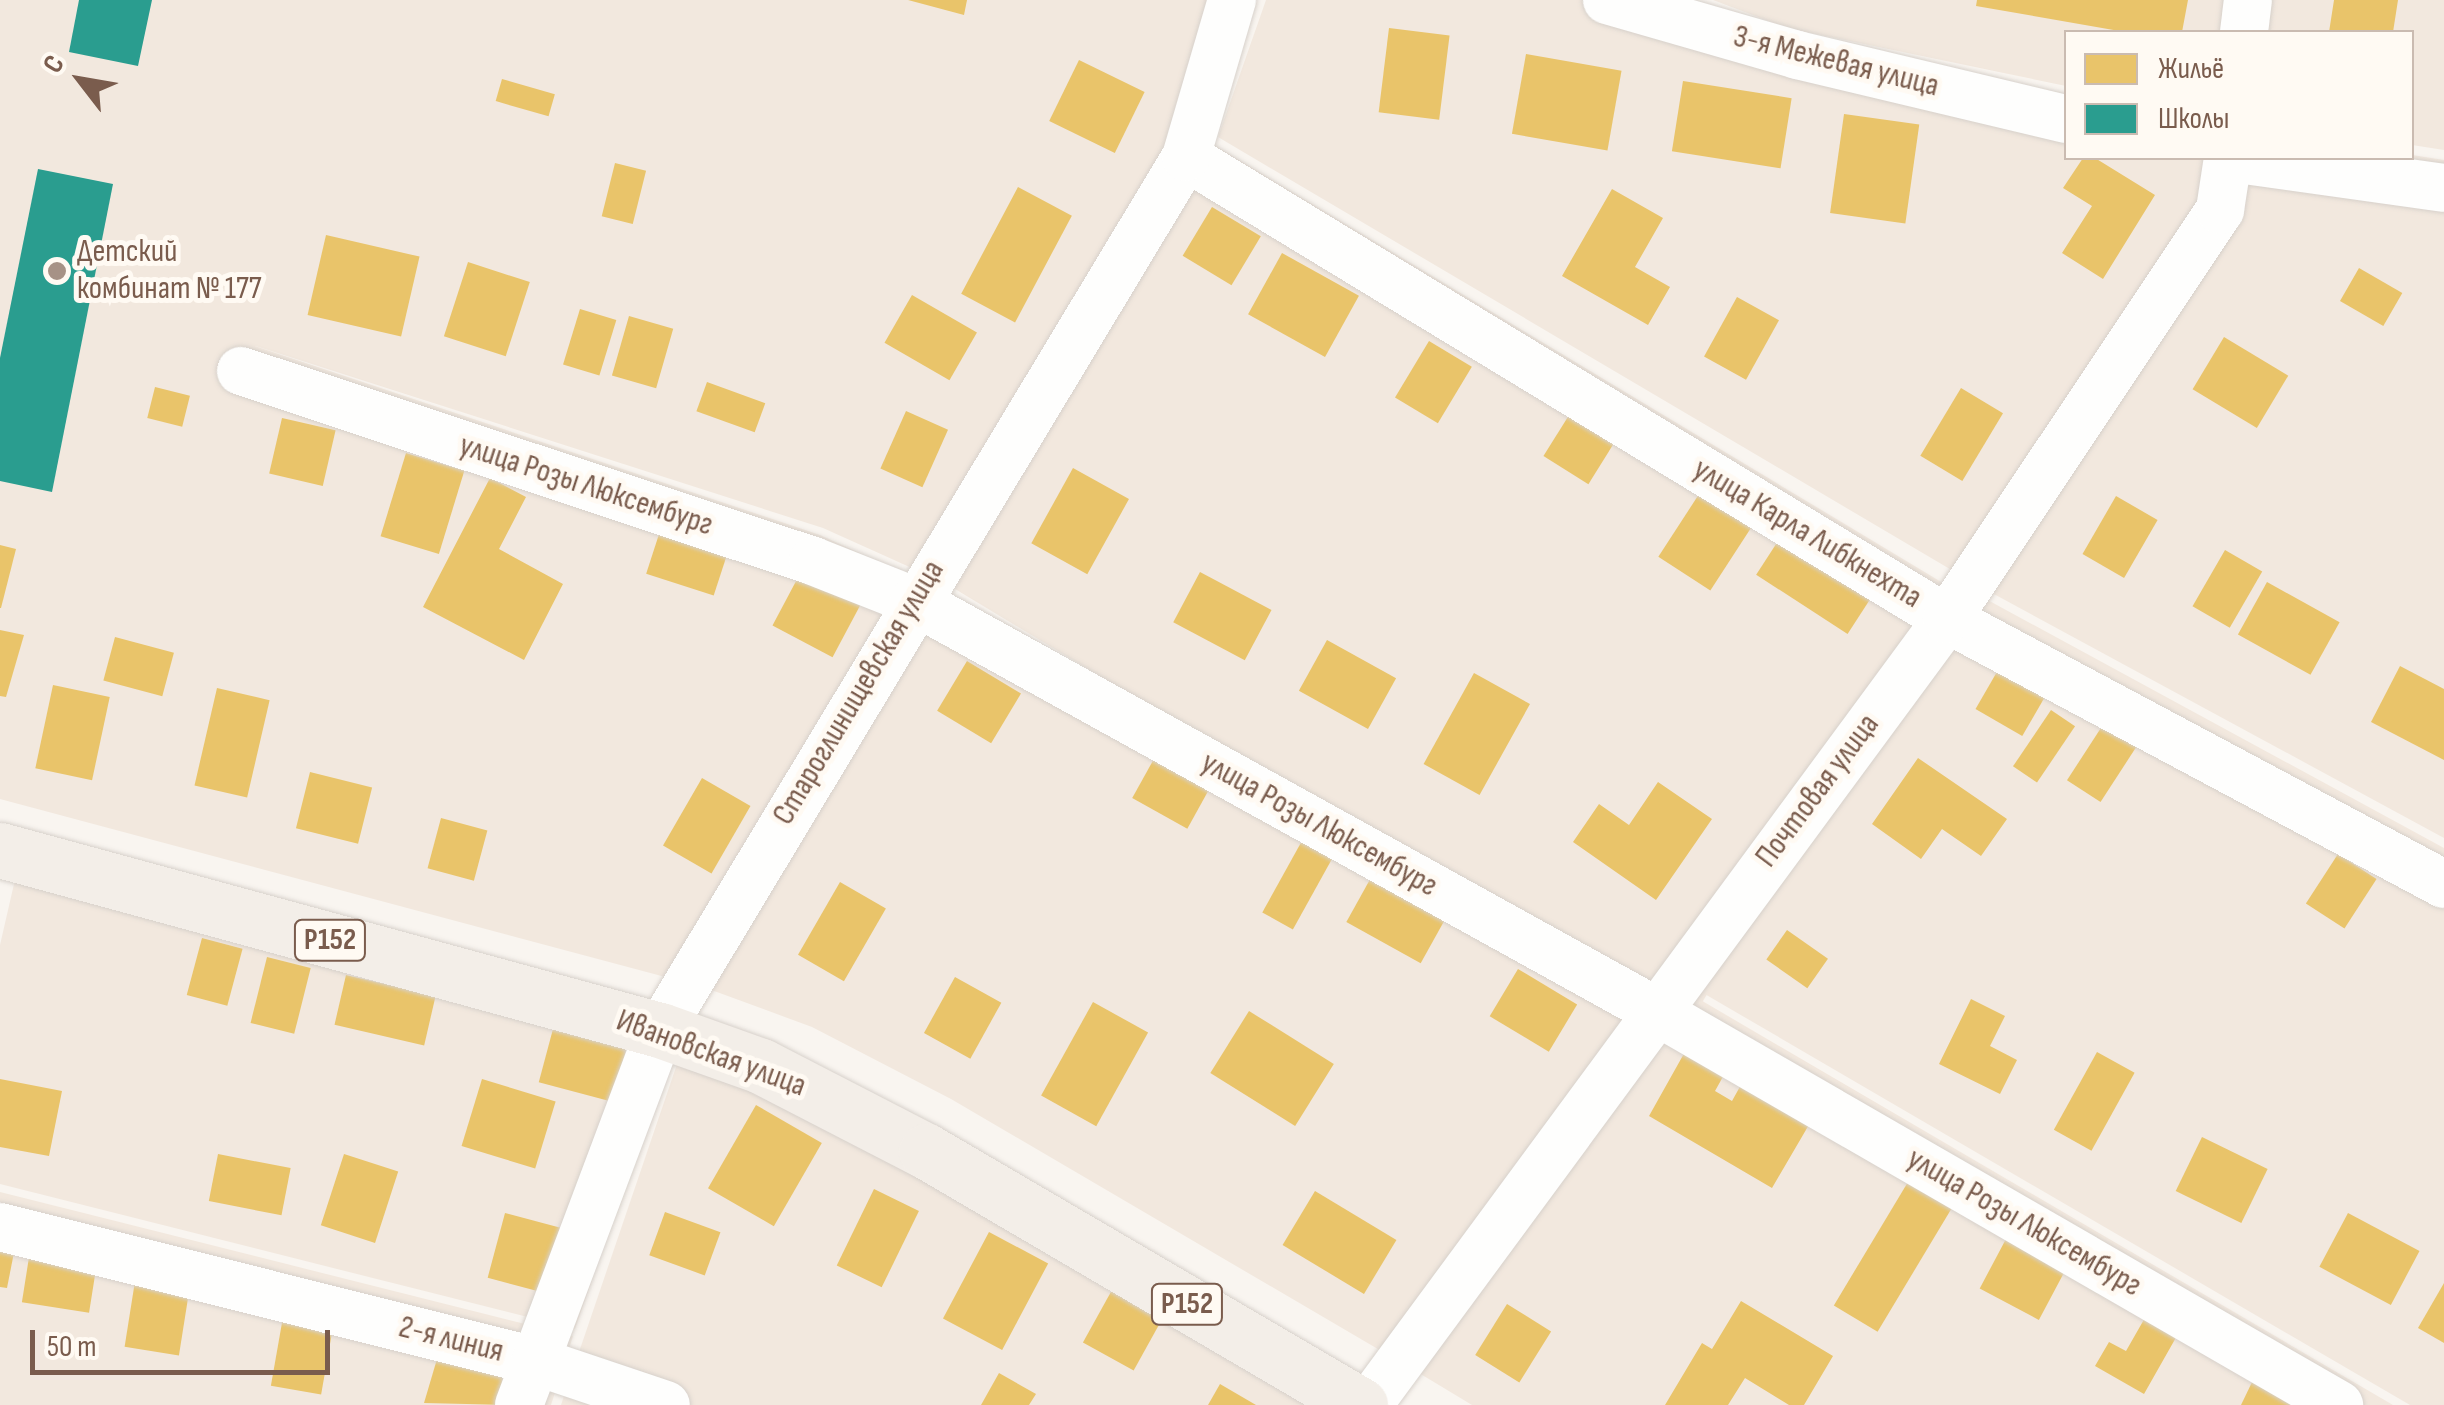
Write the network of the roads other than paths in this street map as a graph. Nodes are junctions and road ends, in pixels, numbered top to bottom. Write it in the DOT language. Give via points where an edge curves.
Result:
graph roads {
  1 [pos="1232,0"];
  2 [pos="1606,0"];
  3 [pos="2248,0"];
  4 [pos="2244,30"];
  5 [pos="2064,119"];
  6 [pos="1186,156"];
  7 [pos="2230,160"];
  8 [pos="2244,160"];
  9 [pos="2444,188"];
  10 [pos="241,372"];
  11 [pos="914,601"];
  12 [pos="1947,619"];
  13 [pos="0,850"];
  14 [pos="2444,884"];
  15 [pos="1654,1010"];
  16 [pos="660,1030"];
  17 [pos="0,1227"];
  18 [pos="535,1361"];
  19 [pos="520,1405"];
  20 [pos="666,1405"];
  21 [pos="1364,1405"];
  22 [pos="2340,1405"];
  1 -- 6 [label="street, Староглинищевская улица"];
  2 -- 5 [label="street, 3-я Межевая улица"];
  3 -- 4 [label="street"];
  6 -- 11 [label="street, Староглинищевская улица"];
  6 -- 12 [label="street, улица Карла Либкнехта"];
  7 -- 12 [label="street, Почтовая улица" via="2220,210"];
  8 -- 9 [label="street"];
  10 -- 11 [label="street, улица Розы Люксембург" via="794,554"];
  11 -- 15 [label="street, улица Розы Люксембург"];
  11 -- 16 [label="street, Староглинищевская улица"];
  12 -- 14 [label="street, улица Карла Либкнехта"];
  12 -- 15 [label="street, Почтовая улица"];
  13 -- 16 [label="main road, Ивановская улица / Р152"];
  15 -- 21 [label="street, Почтовая улица"];
  15 -- 22 [label="street, улица Розы Люксембург"];
  16 -- 18 [label="street, Староглинищевская улица"];
  16 -- 21 [label="main road, Ивановская улица / Р152" via="762,1066 845,1106"];
  17 -- 18 [label="street, 2-я линия"];
  18 -- 19 [label="street, Староглинищевская улица"];
  18 -- 20 [label="street, 2-я линия"];
}
